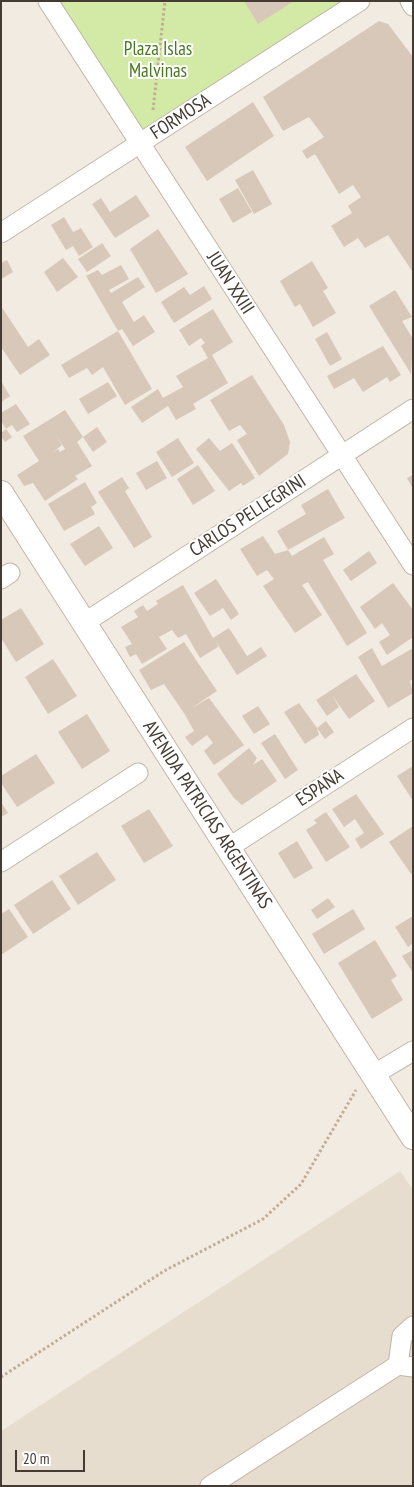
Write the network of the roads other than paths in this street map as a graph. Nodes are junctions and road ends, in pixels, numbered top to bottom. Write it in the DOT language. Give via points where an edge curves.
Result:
graph roads {
  1 [pos="48,1"];
  2 [pos="360,1"];
  3 [pos="410,1"];
  4 [pos="413,6"];
  5 [pos="145,141"];
  6 [pos="1,233"];
  7 [pos="413,409"];
  8 [pos="341,455"];
  9 [pos="1,493"];
  10 [pos="413,566"];
  11 [pos="84,623"];
  12 [pos="413,728"];
  13 [pos="138,773"];
  14 [pos="228,848"];
  15 [pos="1,862"];
  16 [pos="413,1051"];
  17 [pos="373,1075"];
  18 [pos="413,1137"];
  19 [pos="413,1326"];
  20 [pos="405,1366"];
  21 [pos="210,1486"];
  1 -- 5 [label="street, JUAN XXIII"];
  2 -- 5 [label="street, FORMOSA"];
  3 -- 4 [label="street"];
  5 -- 6 [label="street, FORMOSA"];
  5 -- 8 [label="street, JUAN XXIII"];
  7 -- 8 [label="street, CARLOS PELLEGRINI"];
  8 -- 10 [label="street, JUAN XXIII"];
  8 -- 11 [label="street, CARLOS PELLEGRINI"];
  9 -- 11 [label="street, AVENIDA PATRICIAS ARGENTINAS"];
  11 -- 14 [label="street, AVENIDA PATRICIAS ARGENTINAS"];
  12 -- 14 [label="street, ESPAÑA"];
  13 -- 15 [label="street"];
  14 -- 17 [label="street, AVENIDA PATRICIAS ARGENTINAS"];
  16 -- 17 [label="street"];
  17 -- 18 [label="street, AVENIDA PATRICIAS ARGENTINAS"];
  19 -- 20 [label="street" via="402,1336"];
  20 -- 21 [label="street"];
}
